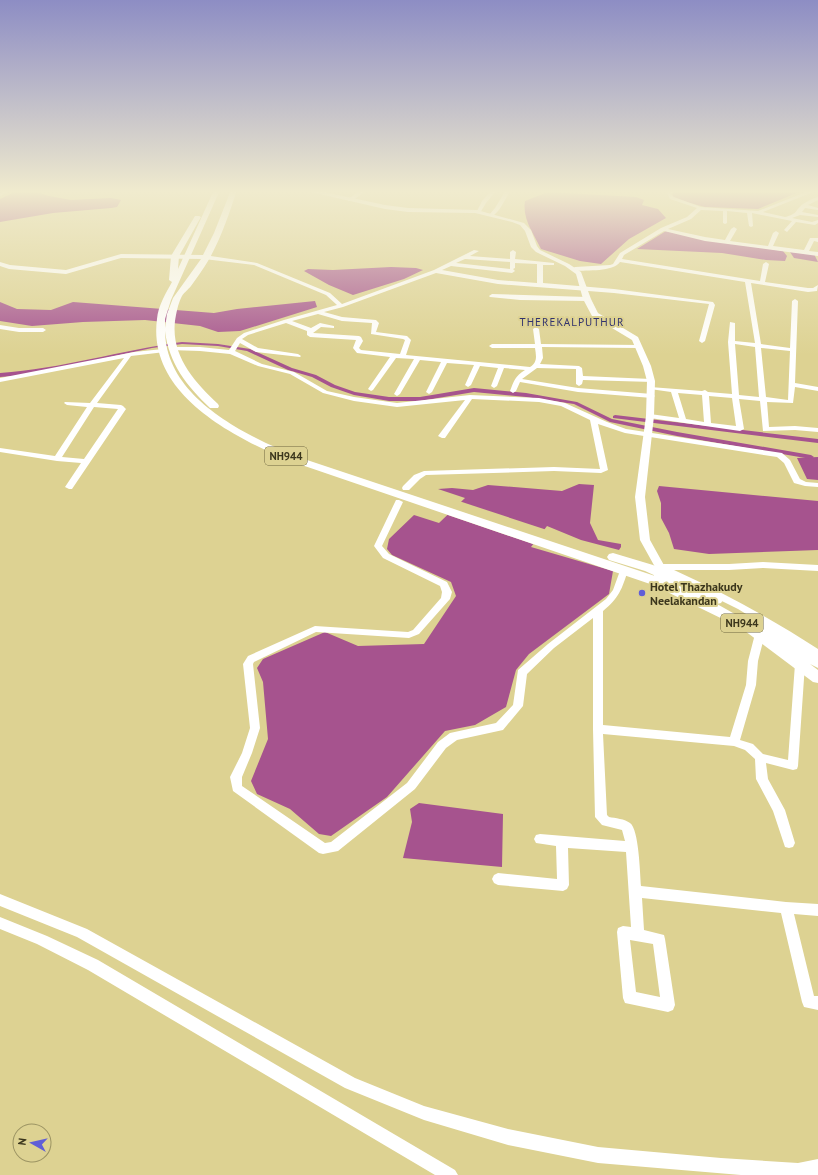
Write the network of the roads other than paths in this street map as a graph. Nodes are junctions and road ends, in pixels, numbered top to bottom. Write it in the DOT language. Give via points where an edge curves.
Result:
graph roads {
  1 [pos="182,245"];
  2 [pos="196,245"];
  3 [pos="197,245"];
  4 [pos="213,245"];
  5 [pos="533,245"];
  6 [pos="637,245"];
  7 [pos="751,245"];
  8 [pos="809,245"];
  9 [pos="770,247"];
  10 [pos="786,249"];
  11 [pos="476,251"];
  12 [pos="513,252"];
  13 [pos="806,252"];
  14 [pos="818,254"];
  15 [pos="175,257"];
  16 [pos="191,257"];
  17 [pos="207,257"];
  18 [pos="464,257"];
  19 [pos="789,257"];
  20 [pos="618,260"];
  21 [pos="512,262"];
  22 [pos="0,264"];
  23 [pos="450,264"];
  24 [pos="540,264"];
  25 [pos="552,264"];
  26 [pos="766,264"];
  27 [pos="574,269"];
  28 [pos="436,271"];
  29 [pos="512,271"];
  30 [pos="748,281"];
  31 [pos="512,283"];
  32 [pos="762,283"];
  33 [pos="531,284"];
  34 [pos="540,285"];
  35 [pos="818,286"];
  36 [pos="584,288"];
  37 [pos="492,296"];
  38 [pos="173,298"];
  39 [pos="530,299"];
  40 [pos="587,299"];
  41 [pos="795,301"];
  42 [pos="341,306"];
  43 [pos="318,313"];
  44 [pos="286,321"];
  45 [pos="732,323"];
  46 [pos="0,327"];
  47 [pos="332,327"];
  48 [pos="536,329"];
  49 [pos="43,330"];
  50 [pos="311,331"];
  51 [pos="702,341"];
  52 [pos="731,342"];
  53 [pos="234,346"];
  54 [pos="492,346"];
  55 [pos="539,346"];
  56 [pos="638,346"];
  57 [pos="758,346"];
  58 [pos="167,347"];
  59 [pos="794,350"];
  60 [pos="129,355"];
  61 [pos="395,355"];
  62 [pos="403,355"];
  63 [pos="298,356"];
  64 [pos="417,359"];
  65 [pos="445,361"];
  66 [pos="478,364"];
  67 [pos="502,366"];
  68 [pos="533,367"];
  69 [pos="580,378"];
  70 [pos="0,380"];
  71 [pos="518,380"];
  72 [pos="651,384"];
  73 [pos="468,385"];
  74 [pos="792,385"];
  75 [pos="494,386"];
  76 [pos="371,389"];
  77 [pos="818,389"];
  78 [pos="578,390"];
  79 [pos="674,390"];
  80 [pos="513,391"];
  81 [pos="429,392"];
  82 [pos="705,392"];
  83 [pos="397,394"];
  84 [pos="470,396"];
  85 [pos="652,396"];
  86 [pos="735,396"];
  87 [pos="764,399"];
  88 [pos="67,403"];
  89 [pos="92,405"];
  90 [pos="650,417"];
  91 [pos="593,419"];
  92 [pos="797,419"];
  93 [pos="682,420"];
  94 [pos="708,424"];
  95 [pos="795,428"];
  96 [pos="818,430"];
  97 [pos="648,434"];
  98 [pos="442,436"];
  99 [pos="0,450"];
  100 [pos="57,459"];
  101 [pos="85,461"];
  102 [pos="818,485"];
  103 [pos="69,488"];
  104 [pos="406,488"];
  105 [pos="399,502"];
  106 [pos="449,506"];
  107 [pos="543,538"];
  108 [pos="818,568"];
  109 [pos="624,570"];
  110 [pos="660,574"];
  111 [pos="598,610"];
  112 [pos="760,634"];
  113 [pos="818,654"];
  114 [pos="818,663"];
  115 [pos="800,664"];
  116 [pos="818,678"];
  117 [pos="598,729"];
  118 [pos="734,742"];
  119 [pos="760,757"];
  120 [pos="540,839"];
  121 [pos="562,842"];
  122 [pos="789,843"];
  123 [pos="632,846"];
  124 [pos="498,879"];
  125 [pos="634,891"];
  126 [pos="0,900"];
  127 [pos="786,908"];
  128 [pos="818,910"];
  129 [pos="0,923"];
  130 [pos="638,934"];
  131 [pos="818,1003"];
  132 [pos="818,1167"];
  133 [pos="450,1175"];
  1 -- 15 [label="highway"];
  2 -- 16 [label="highway, NH944 / NH944"];
  3 -- 16 [label="highway, NH944 / NH944"];
  4 -- 17 [label="highway"];
  5 -- 27 [label="main road" via="538,251"];
  6 -- 20 [label="street" via="622,254"];
  7 -- 9 [label="street"];
  8 -- 13 [label="street"];
  9 -- 10 [label="street"];
  10 -- 13 [label="street"];
  10 -- 19 [label="street"];
  11 -- 18 [label="street"];
  12 -- 21 [label="street"];
  13 -- 14 [label="street"];
  15 -- 17 [label="street"];
  15 -- 22 [label="street" via="121,256 66,272"];
  15 -- 38 [label="highway"];
  16 -- 38 [label="highway, NH944 / NH944"];
  17 -- 38 [label="highway" via="190,283"];
  17 -- 42 [label="street" via="255,264 328,294"];
  18 -- 21 [label="street"];
  18 -- 23 [label="street"];
  20 -- 27 [label="street" via="615,265 607,268"];
  20 -- 30 [label="street"];
  21 -- 24 [label="street"];
  21 -- 29 [label="street"];
  23 -- 28 [label="street"];
  23 -- 29 [label="street"];
  24 -- 25 [label="street"];
  24 -- 34 [label="street"];
  26 -- 32 [label="street"];
  27 -- 36 [label="main road" via="581,277"];
  28 -- 31 [label="street"];
  28 -- 42 [label="street"];
  29 -- 31 [label="street"];
  30 -- 32 [label="street"];
  30 -- 57 [label="street"];
  31 -- 33 [label="street"];
  32 -- 35 [label="street" via="808,290 815,290"];
  33 -- 34 [label="street"];
  33 -- 39 [label="street"];
  34 -- 36 [label="street"];
  36 -- 40 [label="main road"];
  36 -- 51 [label="street" via="712,300"];
  37 -- 39 [label="street"];
  38 -- 58 [label="highway, NH944 / NH944" via="165,324"];
  39 -- 40 [label="street"];
  40 -- 56 [label="main road" via="595,314 627,332"];
  41 -- 59 [label="street"];
  42 -- 43 [label="street"];
  43 -- 44 [label="street"];
  43 -- 62 [label="street" via="342,319 374,321 376,323 373,333 405,337 408,340"];
  44 -- 50 [label="street"];
  44 -- 53 [label="street" via="242,336"];
  45 -- 52 [label="street"];
  46 -- 49 [label="street"];
  47 -- 50 [label="street" via="320,325"];
  48 -- 55 [label="street"];
  50 -- 61 [label="street" via="310,335 359,338 356,348 359,352"];
  52 -- 57 [label="street"];
  52 -- 86 [label="street"];
  53 -- 58 [label="street" via="209,349"];
  53 -- 63 [label="street"];
  53 -- 84 [label="street" via="260,365 292,373 326,392 354,399 397,404"];
  54 -- 55 [label="street"];
  55 -- 56 [label="street"];
  55 -- 68 [label="street" via="539,362"];
  56 -- 72 [label="main road"];
  57 -- 59 [label="street"];
  57 -- 87 [label="street"];
  58 -- 60 [label="street"];
  58 -- 104 [label="highway, NH944 / NH944" via="196,389 214,406 242,425 294,450"];
  58 -- 106 [label="highway, NH944 / NH944" via="173,373 187,393 213,416 246,437 294,459"];
  59 -- 74 [label="street"];
  60 -- 70 [label="street"];
  60 -- 89 [label="street"];
  61 -- 62 [label="street"];
  61 -- 76 [label="street"];
  62 -- 64 [label="street"];
  64 -- 65 [label="street"];
  64 -- 83 [label="street"];
  65 -- 66 [label="street"];
  65 -- 81 [label="street"];
  66 -- 67 [label="street"];
  66 -- 73 [label="street"];
  67 -- 68 [label="street"];
  67 -- 75 [label="street"];
  68 -- 69 [label="street" via="577,367"];
  68 -- 71 [label="street"];
  69 -- 72 [label="street"];
  69 -- 78 [label="street"];
  71 -- 78 [label="street"];
  71 -- 80 [label="street"];
  72 -- 79 [label="street"];
  72 -- 85 [label="main road"];
  74 -- 77 [label="street"];
  74 -- 87 [label="street" via="791,402"];
  78 -- 85 [label="street"];
  79 -- 82 [label="street"];
  79 -- 93 [label="street"];
  82 -- 86 [label="street"];
  82 -- 94 [label="street"];
  84 -- 91 [label="street" via="564,404"];
  84 -- 98 [label="street"];
  85 -- 90 [label="main road"];
  86 -- 87 [label="street"];
  86 -- 94 [label="street" via="740,429"];
  87 -- 95 [label="street" via="767,433"];
  88 -- 89 [label="street"];
  89 -- 100 [label="street"];
  89 -- 101 [label="street" via="122,408"];
  90 -- 93 [label="street"];
  90 -- 97 [label="main road"];
  91 -- 97 [label="street" via="625,431"];
  91 -- 104 [label="street" via="604,470 424,473"];
  92 -- 95 [label="street"];
  93 -- 94 [label="street"];
  95 -- 96 [label="street"];
  97 -- 102 [label="street" via="779,455 787,462 797,481"];
  97 -- 110 [label="main road" via="640,497 645,540"];
  99 -- 100 [label="street"];
  100 -- 101 [label="street"];
  101 -- 103 [label="street"];
  104 -- 106 [label="highway, NH944 / NH944"];
  105 -- 111 [label="street" via="378,546 380,550 386,556 444,584 447,592 445,599 416,632 409,635 315,629 251,659 248,664 255,728 236,777 237,788 323,849 334,847 411,786 442,745 454,736 498,727 518,706 522,673 551,646"];
  106 -- 107 [label="highway, NH944 / NH944"];
  107 -- 109 [label="highway, NH944 / NH944"];
  107 -- 110 [label="highway, NH944 / NH944"];
  108 -- 110 [label="street" via="763,565"];
  109 -- 110 [label="highway, NH944 / NH944"];
  109 -- 111 [label="street" via="617,591"];
  110 -- 112 [label="highway, NH944"];
  110 -- 113 [label="street" via="694,582 786,632"];
  110 -- 114 [label="highway, NH944" via="713,597"];
  111 -- 117 [label="street"];
  112 -- 115 [label="highway, NH944"];
  112 -- 118 [label="street" via="753,660 751,685"];
  115 -- 116 [label="highway, NH944"];
  115 -- 119 [label="street" via="793,766"];
  117 -- 118 [label="street"];
  117 -- 123 [label="street" via="601,818 626,826"];
  118 -- 119 [label="street" via="749,747"];
  119 -- 122 [label="street" via="762,779 779,810"];
  120 -- 121 [label="street"];
  121 -- 123 [label="street"];
  121 -- 124 [label="street" via="563,885"];
  123 -- 125 [label="street"];
  125 -- 127 [label="street"];
  125 -- 130 [label="street"];
  126 -- 132 [label="street" via="56,921 107,946 350,1083 424,1113 508,1137 598,1155 775,1169 798,1170"];
  127 -- 128 [label="street"];
  127 -- 131 [label="street" via="809,1002"];
  129 -- 133 [label="street" via="93,965"];
  130 -- 130 [label="street" via="659,939 668,1005 630,998 623,932"];
}
